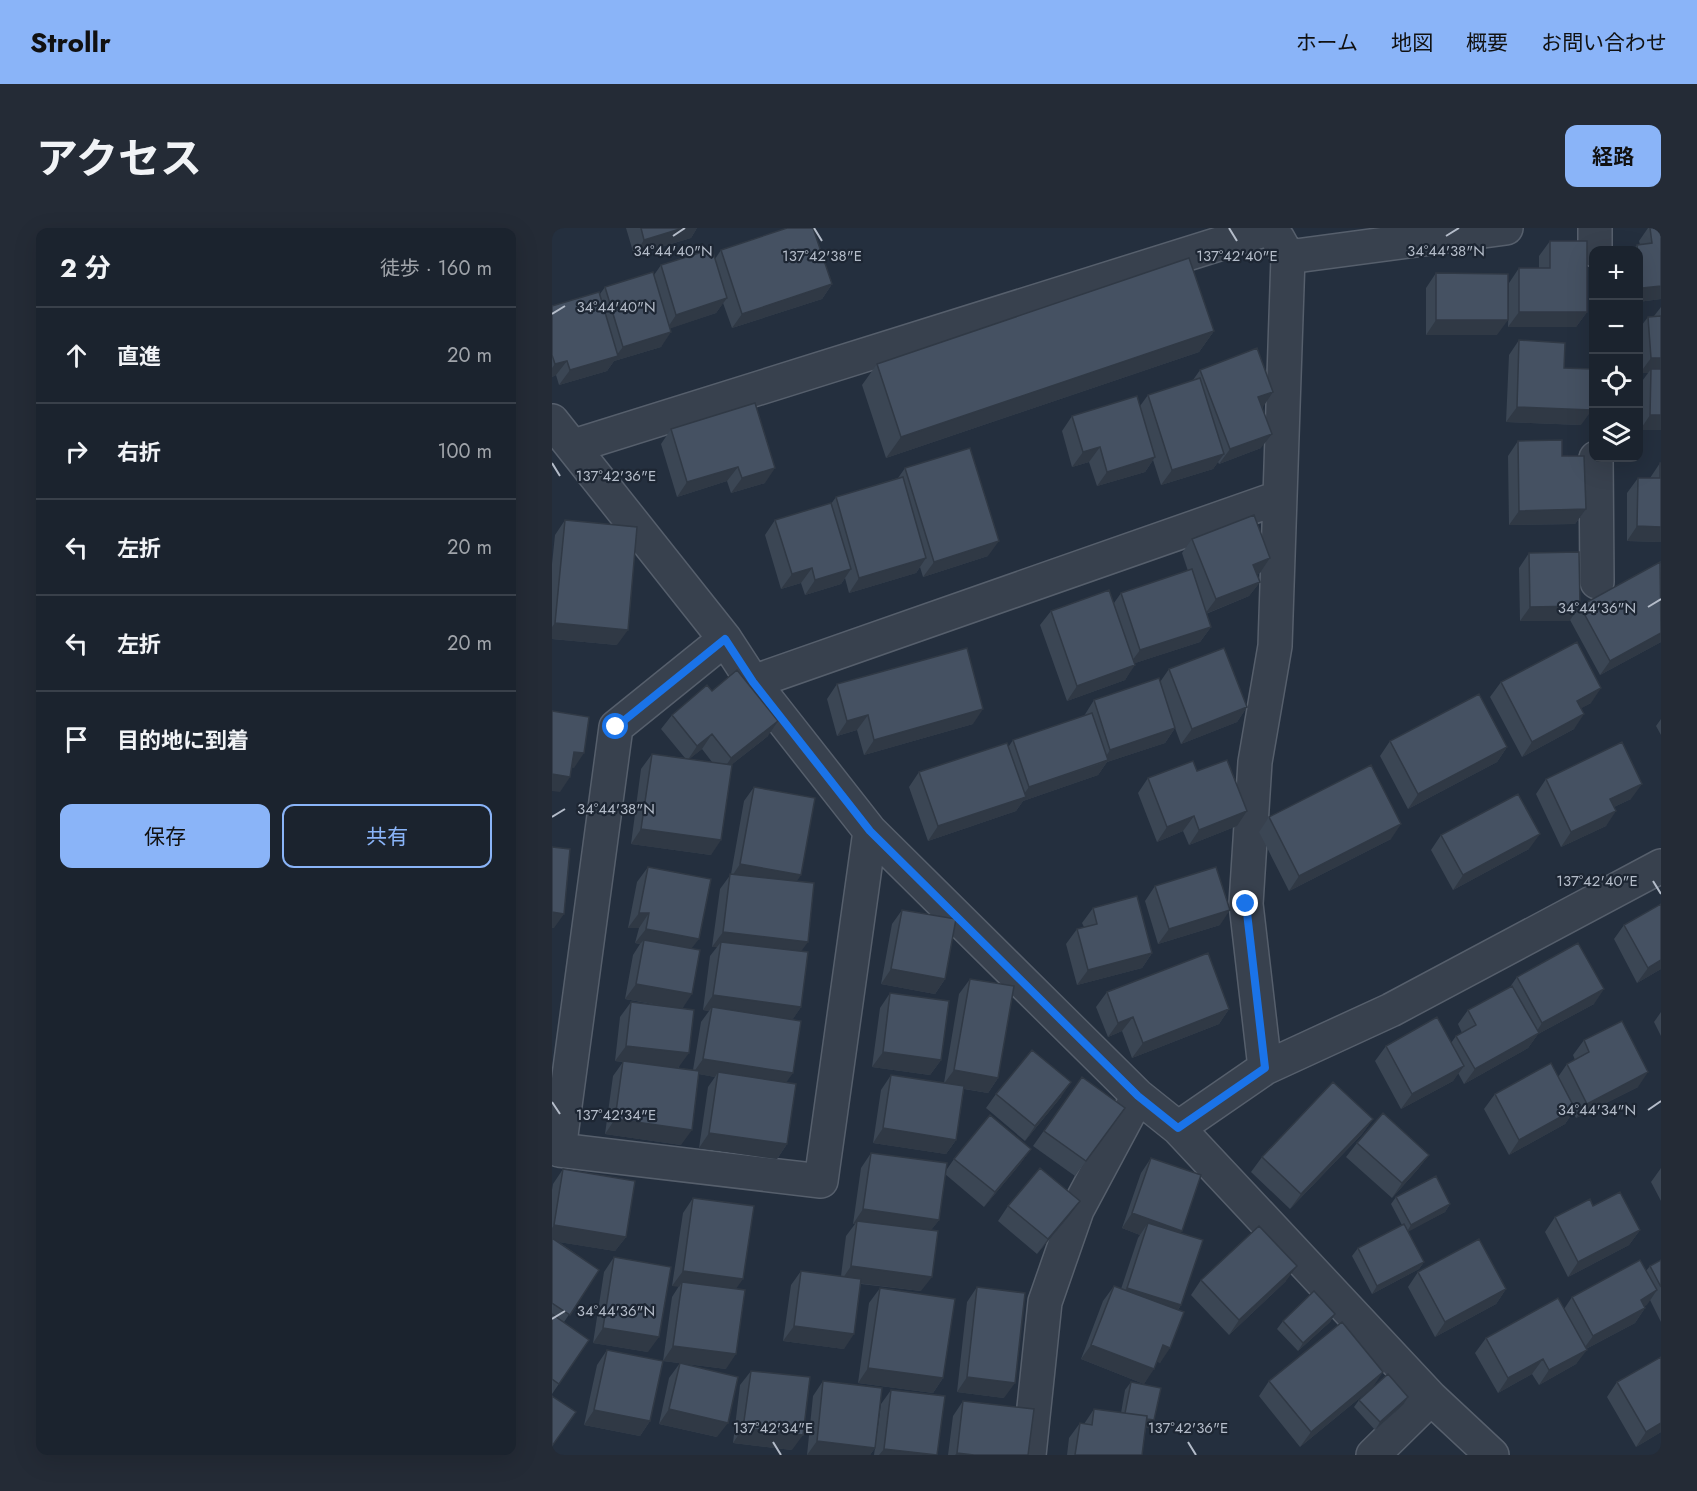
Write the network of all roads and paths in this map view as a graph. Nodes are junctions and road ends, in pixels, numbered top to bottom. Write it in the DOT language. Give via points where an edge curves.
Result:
graph roads {
  1 [pos="1271,228"];
  2 [pos="1506,228"];
  3 [pos="1595,228"];
  4 [pos="1595,246"];
  5 [pos="1288,257"];
  6 [pos="552,421"];
  7 [pos="574,446"];
  8 [pos="1596,462"];
  9 [pos="1278,498"];
  10 [pos="1597,582"];
  11 [pos="725,639"];
  12 [pos="753,682"];
  13 [pos="870,831"];
  14 [pos="1661,867"];
  15 [pos="1265,1068"];
  16 [pos="1138,1096"];
  17 [pos="1178,1128"];
  18 [pos="1431,1398"];
  19 [pos="1029,1455"];
  20 [pos="1373,1455"];
  21 [pos="1492,1455"];
  1 -- 5 [label="street"];
  1 -- 7 [label="street"];
  2 -- 5 [label="street"];
  3 -- 4 [label="street"];
  5 -- 9 [label="street"];
  6 -- 7 [label="street"];
  7 -- 11 [label="street"];
  8 -- 10 [label="street"];
  9 -- 12 [label="street"];
  9 -- 15 [label="street" via="1275,646 1255,762 1246,904"];
  11 -- 12 [label="street"];
  11 -- 13 [label="street" via="616,727 559,1150 820,1181"];
  12 -- 13 [label="street"];
  13 -- 16 [label="street"];
  14 -- 15 [label="street" via="1391,1010"];
  15 -- 17 [label="street"];
  16 -- 17 [label="street"];
  16 -- 19 [label="street" via="1077,1210 1045,1302"];
  17 -- 18 [label="street"];
  18 -- 20 [label="street"];
  18 -- 21 [label="street"];
}
